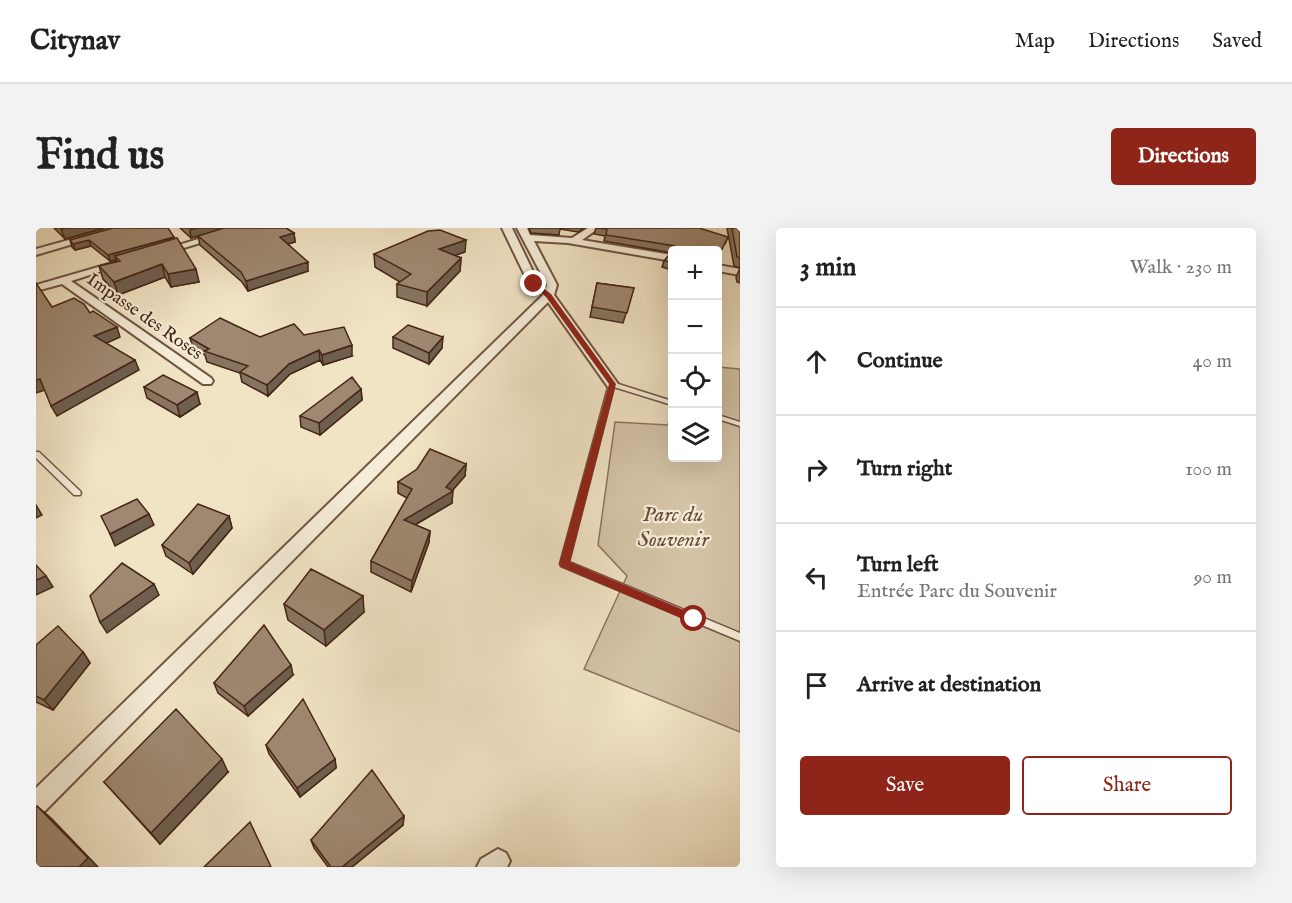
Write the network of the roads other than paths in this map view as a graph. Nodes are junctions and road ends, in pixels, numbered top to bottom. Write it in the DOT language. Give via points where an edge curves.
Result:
graph roads {
  1 [pos="122,228"];
  2 [pos="244,228"];
  3 [pos="507,228"];
  4 [pos="522,228"];
  5 [pos="594,228"];
  6 [pos="527,238"];
  7 [pos="573,241"];
  8 [pos="36,252"];
  9 [pos="153,254"];
  10 [pos="668,257"];
  11 [pos="131,261"];
  12 [pos="722,269"];
  13 [pos="740,272"];
  14 [pos="63,280"];
  15 [pos="36,288"];
  16 [pos="549,296"];
  17 [pos="207,381"];
  18 [pos="612,384"];
  19 [pos="668,402"];
  20 [pos="722,419"];
  21 [pos="740,424"];
  22 [pos="36,454"];
  23 [pos="78,494"];
  24 [pos="740,637"];
  25 [pos="36,804"];
  1 -- 8 [label="street"];
  2 -- 9 [label="street"];
  3 -- 16 [label="street" via="534,284"];
  4 -- 6 [label="street"];
  5 -- 7 [label="street"];
  6 -- 7 [label="street"];
  6 -- 16 [label="street" via="552,285"];
  7 -- 10 [label="street"];
  11 -- 14 [label="street"];
  12 -- 13 [label="street"];
  14 -- 15 [label="street"];
  14 -- 17 [label="street, Impasse des Roses"];
  16 -- 18 [label="street"];
  16 -- 25 [label="street"];
  18 -- 19 [label="lane"];
  18 -- 24 [label="lane" via="564,564"];
  20 -- 21 [label="lane"];
  22 -- 23 [label="lane"];
}
